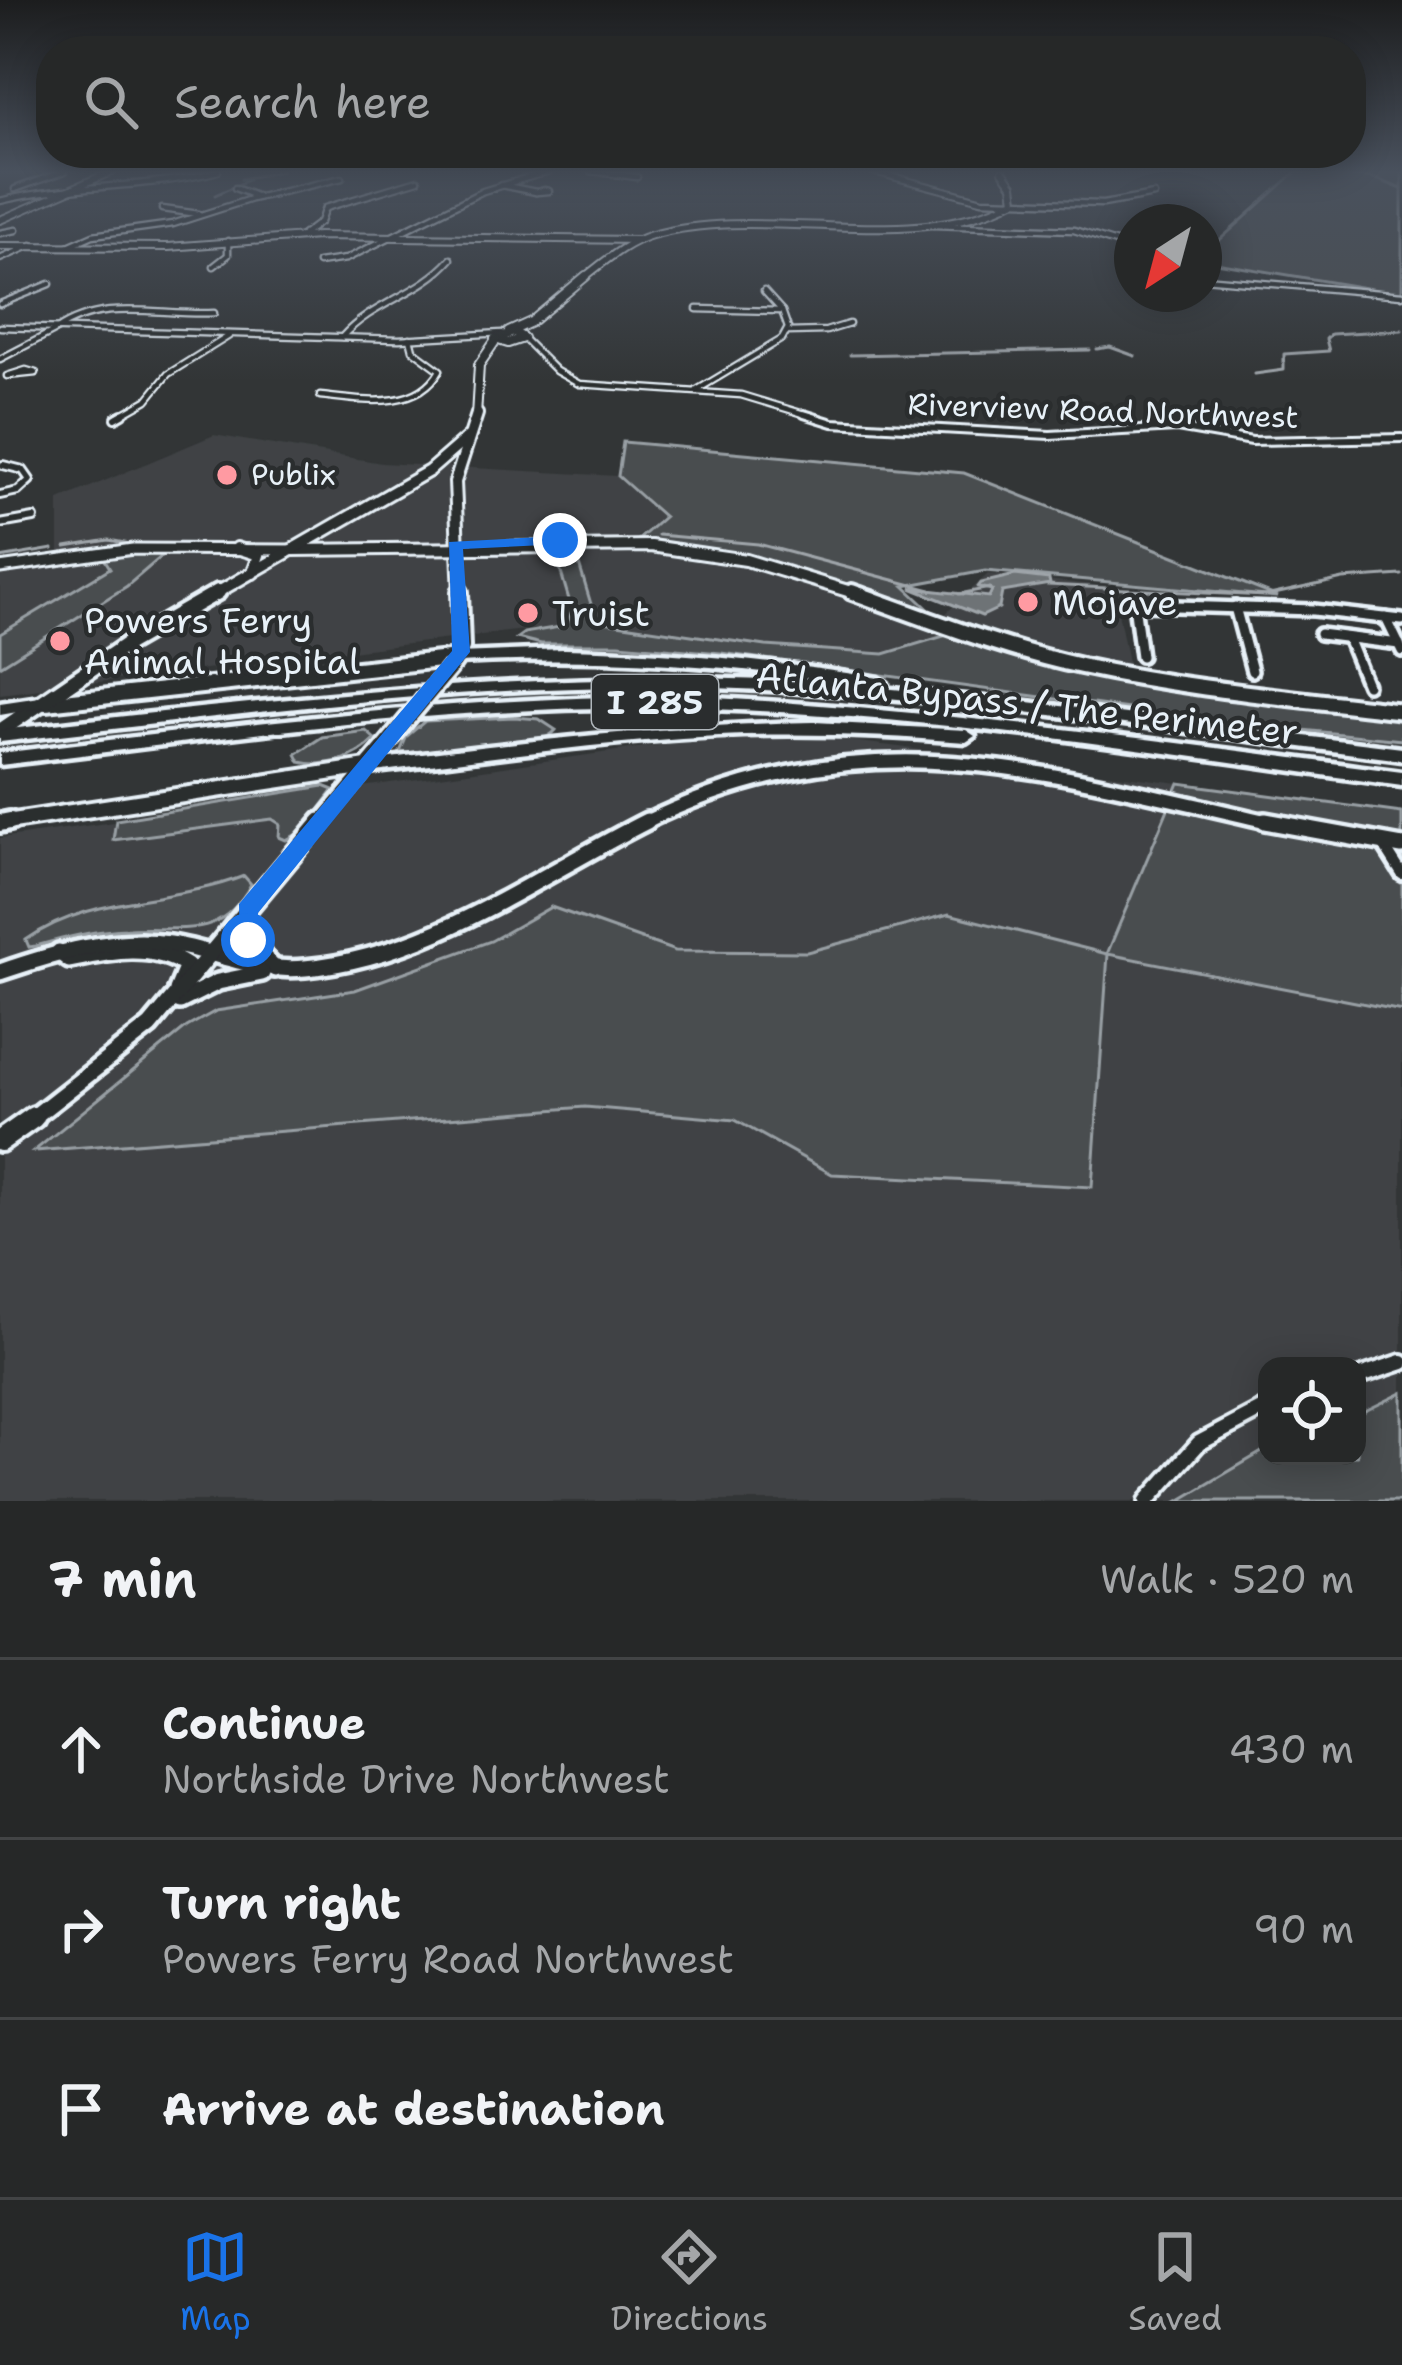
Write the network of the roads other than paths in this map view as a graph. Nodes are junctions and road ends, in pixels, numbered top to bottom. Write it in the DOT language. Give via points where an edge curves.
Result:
graph roads {
  1 [pos="79,241"];
  2 [pos="228,241"];
  3 [pos="386,241"];
  4 [pos="631,241"];
  5 [pos="636,242"];
  6 [pos="32,245"];
  7 [pos="0,246"];
  8 [pos="68,246"];
  9 [pos="0,259"];
  10 [pos="451,259"];
  11 [pos="318,263"];
  12 [pos="214,266"];
  13 [pos="1222,280"];
  14 [pos="50,284"];
  15 [pos="764,291"];
  16 [pos="1402,295"];
  17 [pos="0,304"];
  18 [pos="697,309"];
  19 [pos="782,311"];
  20 [pos="214,313"];
  21 [pos="849,324"];
  22 [pos="0,326"];
  23 [pos="56,330"];
  24 [pos="787,332"];
  25 [pos="229,336"];
  26 [pos="427,337"];
  27 [pos="342,338"];
  28 [pos="410,338"];
  29 [pos="509,338"];
  30 [pos="419,352"];
  31 [pos="0,358"];
  32 [pos="692,392"];
  33 [pos="320,396"];
  34 [pos="116,418"];
  35 [pos="468,437"];
  36 [pos="1402,438"];
  37 [pos="1,463"];
  38 [pos="455,482"];
  39 [pos="409,484"];
  40 [pos="0,495"];
  41 [pos="34,518"];
  42 [pos="0,524"];
  43 [pos="455,545"];
  44 [pos="237,548"];
  45 [pos="293,550"];
  46 [pos="0,568"];
  47 [pos="253,573"];
  48 [pos="1235,608"];
  49 [pos="1386,618"];
  50 [pos="1402,620"];
  51 [pos="1320,634"];
  52 [pos="461,638"];
  53 [pos="1348,638"];
  54 [pos="1400,647"];
  55 [pos="489,656"];
  56 [pos="1141,656"];
  57 [pos="454,662"];
  58 [pos="1252,671"];
  59 [pos="1367,685"];
  60 [pos="34,708"];
  61 [pos="0,709"];
  62 [pos="1032,709"];
  63 [pos="1402,710"];
  64 [pos="0,733"];
  65 [pos="1402,754"];
  66 [pos="0,759"];
  67 [pos="367,767"];
  68 [pos="1310,767"];
  69 [pos="1402,779"];
  70 [pos="0,823"];
  71 [pos="1383,844"];
  72 [pos="1402,846"];
  73 [pos="1402,874"];
  74 [pos="247,910"];
  75 [pos="59,952"];
  76 [pos="212,954"];
  77 [pos="278,970"];
  78 [pos="0,972"];
  79 [pos="164,1012"];
  80 [pos="0,1141"];
  81 [pos="1402,1362"];
  82 [pos="1366,1374"];
  83 [pos="1258,1411"];
  84 [pos="1147,1501"];
  1 -- 8 [label="street"];
  2 -- 8 [label="street"];
  2 -- 12 [label="street" via="228,255"];
  3 -- 11 [label="street"];
  4 -- 5 [label="street"];
  5 -- 29 [label="main road"];
  6 -- 7 [label="street"];
  6 -- 8 [label="street"];
  6 -- 9 [label="street"];
  10 -- 27 [label="street" via="436,279 362,314"];
  13 -- 16 [label="street"];
  14 -- 17 [label="street"];
  15 -- 19 [label="street"];
  18 -- 19 [label="street"];
  19 -- 24 [label="street"];
  20 -- 23 [label="street" via="117,309"];
  21 -- 24 [label="street"];
  22 -- 23 [label="street"];
  23 -- 25 [label="street"];
  23 -- 31 [label="street"];
  24 -- 32 [label="street"];
  25 -- 27 [label="street"];
  25 -- 34 [label="street"];
  26 -- 28 [label="street"];
  26 -- 29 [label="street, Riverview Road Northwest"];
  26 -- 30 [label="street"];
  27 -- 28 [label="street"];
  28 -- 30 [label="street"];
  29 -- 32 [label="street, Riverview Road Northwest" via="579,384"];
  29 -- 35 [label="main road" via="477,371 480,406"];
  30 -- 33 [label="street" via="440,374 418,392 377,400"];
  32 -- 36 [label="street, Riverview Road Northwest" via="741,394 818,421 968,432 1170,428 1252,441"];
  35 -- 38 [label="main road"];
  35 -- 39 [label="main road"];
  37 -- 40 [label="street" via="30,480"];
  38 -- 39 [label="main road" via="439,476"];
  38 -- 43 [label="main road"];
  39 -- 45 [label="main road"];
  41 -- 42 [label="street"];
  43 -- 45 [label="main road"];
  43 -- 52 [label="main road"];
  43 -- 63 [label="main road" via="574,541 709,553 830,581 1069,664"];
  44 -- 45 [label="street"];
  44 -- 46 [label="street" via="133,549"];
  44 -- 47 [label="main road" via="259,556"];
  45 -- 47 [label="main road"];
  47 -- 60 [label="main road"];
  48 -- 49 [label="street"];
  48 -- 56 [label="street" via="1137,606"];
  48 -- 58 [label="street"];
  49 -- 50 [label="street"];
  49 -- 54 [label="street"];
  51 -- 53 [label="street"];
  52 -- 55 [label="highway"];
  52 -- 57 [label="main road"];
  53 -- 54 [label="street"];
  53 -- 59 [label="street"];
  55 -- 57 [label="highway"];
  55 -- 62 [label="highway" via="699,656"];
  57 -- 60 [label="main road"];
  57 -- 67 [label="main road, bridge"];
  60 -- 61 [label="highway"];
  60 -- 64 [label="main road"];
  62 -- 64 [label="highway, Atlanta Bypass / The Perimeter / I 285" via="802,687 589,683"];
  62 -- 65 [label="highway, Atlanta Bypass / The Perimeter / I 285"];
  66 -- 68 [label="highway, Atlanta Bypass / The Perimeter / I 285" via="444,710 665,702 862,712"];
  67 -- 68 [label="highway" via="799,725"];
  67 -- 70 [label="main road"];
  67 -- 74 [label="street"];
  68 -- 69 [label="highway, Atlanta Bypass / The Perimeter / I 285"];
  71 -- 72 [label="street"];
  71 -- 73 [label="street"];
  71 -- 77 [label="street" via="1027,768 952,760 845,764 675,810 427,939 349,962"];
  74 -- 76 [label="street"];
  74 -- 77 [label="street" via="248,940"];
  75 -- 76 [label="street" via="140,942"];
  75 -- 78 [label="street"];
  75 -- 79 [label="street" via="69,960 176,956 187,966"];
  76 -- 77 [label="street"];
  76 -- 79 [label="street"];
  77 -- 79 [label="street" via="218,982"];
  79 -- 80 [label="street"];
  81 -- 82 [label="street"];
  83 -- 84 [label="street" via="1201,1439"];
}
